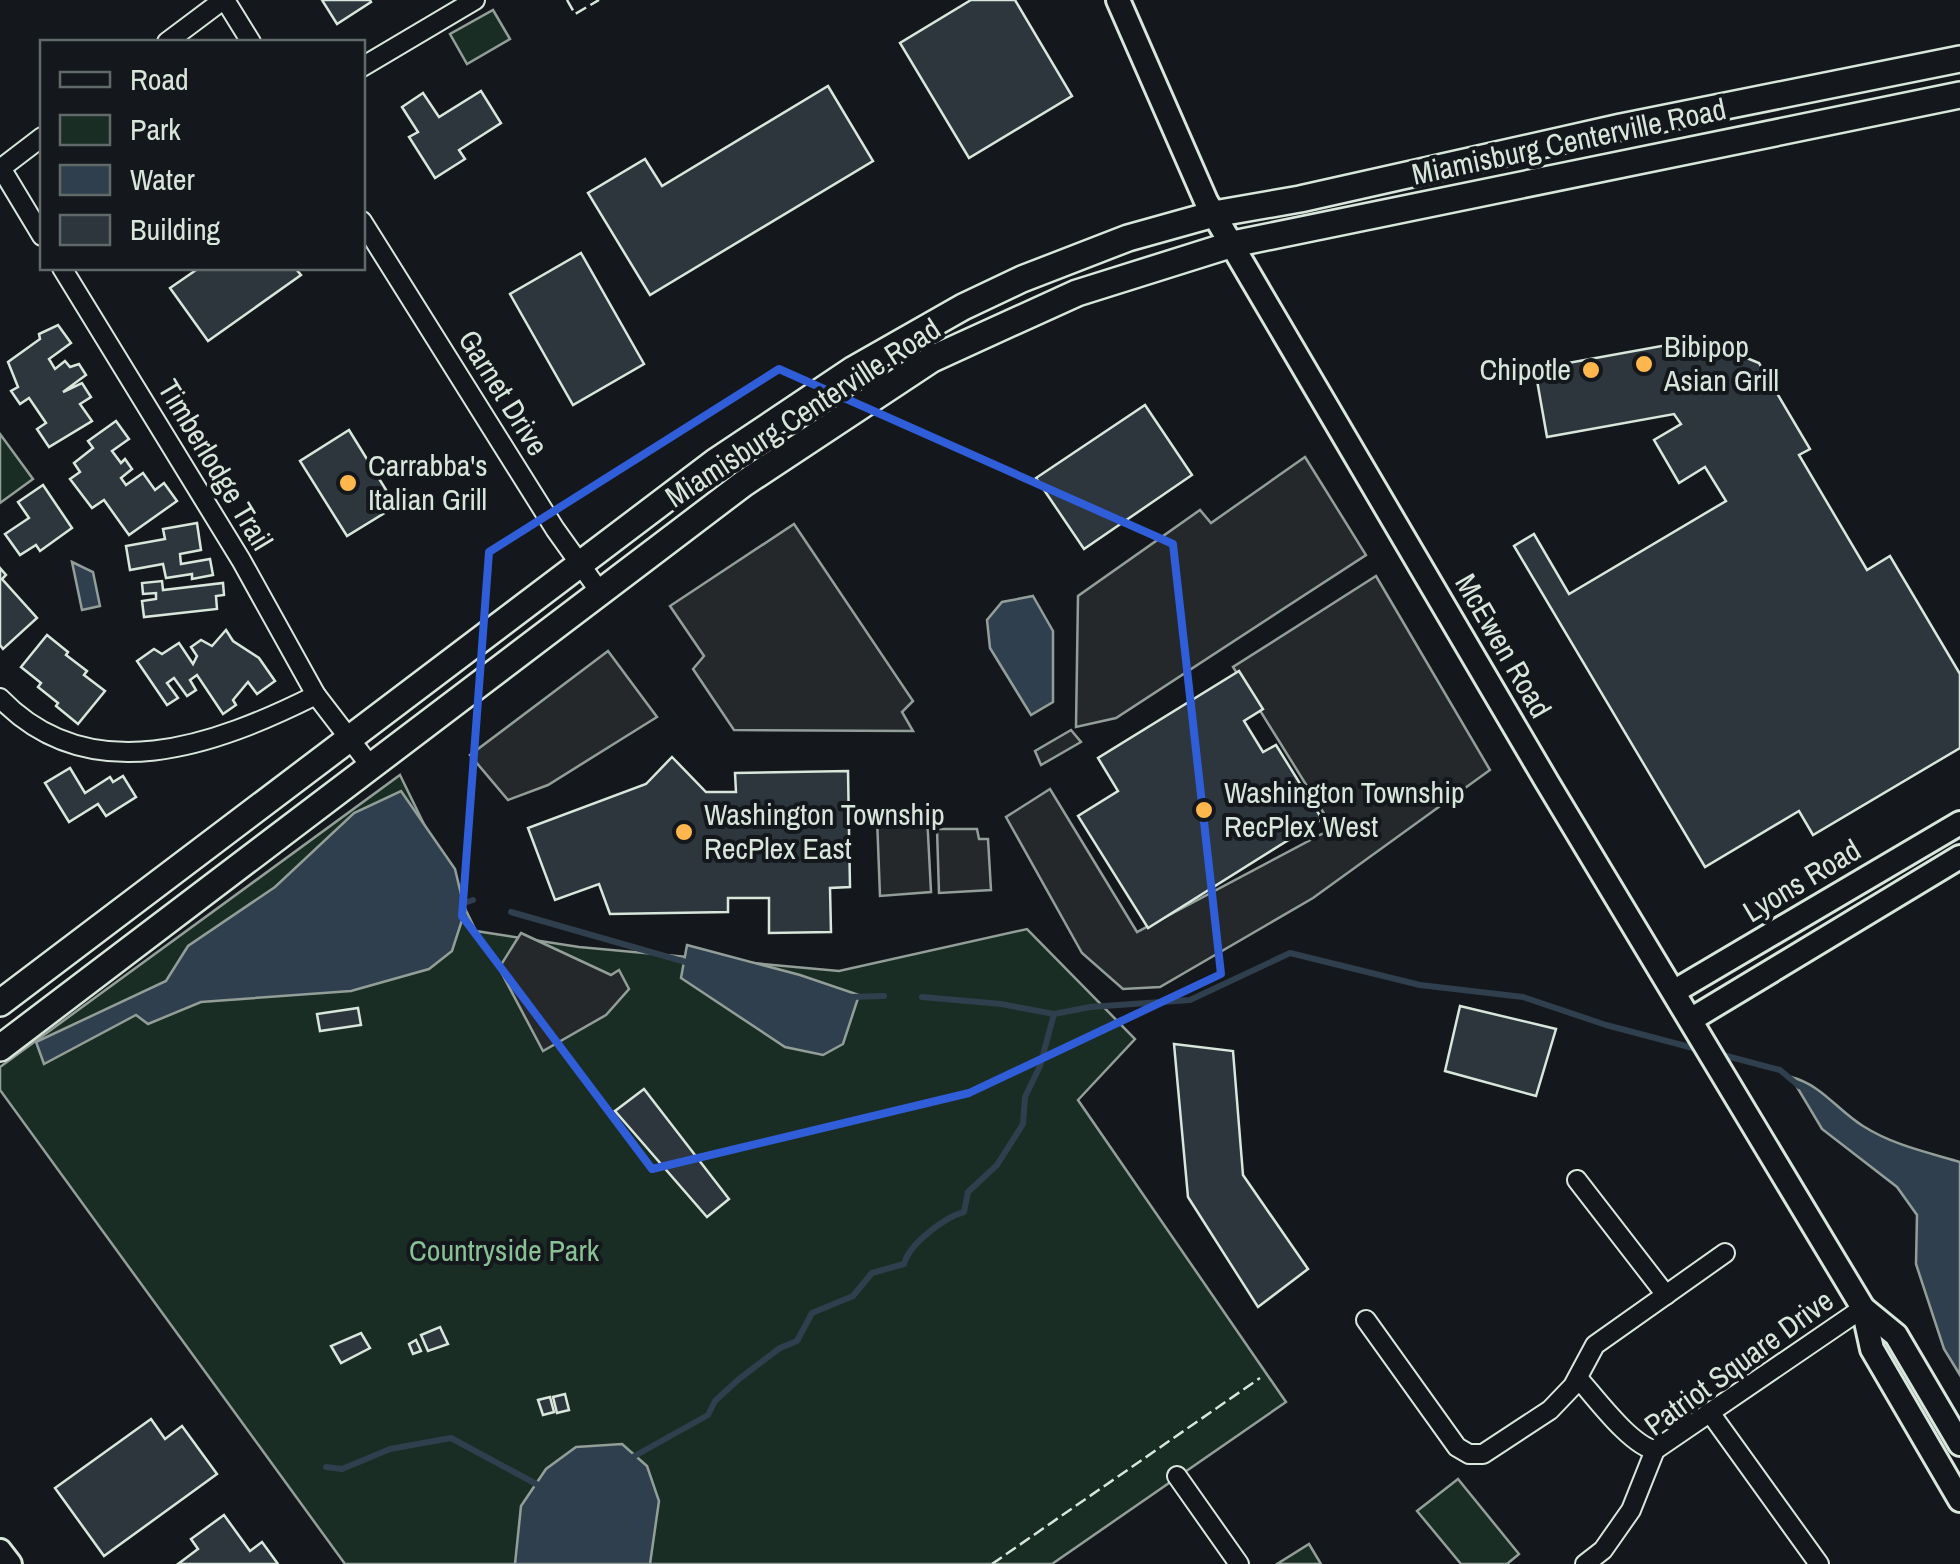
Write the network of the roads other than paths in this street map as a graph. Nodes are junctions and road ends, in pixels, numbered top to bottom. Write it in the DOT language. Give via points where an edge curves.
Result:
graph roads {
  1 [pos="224,0"];
  2 [pos="475,0"];
  3 [pos="1118,0"];
  4 [pos="170,40"];
  5 [pos="250,40"];
  6 [pos="1960,59"];
  7 [pos="365,65"];
  8 [pos="1960,95"];
  9 [pos="40,138"];
  10 [pos="0,168"];
  11 [pos="1214,214"];
  12 [pos="365,226"];
  13 [pos="40,233"];
  14 [pos="1233,244"];
  15 [pos="63,270"];
  16 [pos="579,566"];
  17 [pos="600,592"];
  18 [pos="316,694"];
  19 [pos="0,698"];
  20 [pos="350,739"];
  21 [pos="372,768"];
  22 [pos="1960,823"];
  23 [pos="1960,857"];
  24 [pos="66,953"];
  25 [pos="88,982"];
  26 [pos="1675,992"];
  27 [pos="0,1003"];
  28 [pos="1692,1019"];
  29 [pos="0,1048"];
  30 [pos="1577,1180"];
  31 [pos="1724,1253"];
  32 [pos="1666,1294"];
  33 [pos="1863,1308"];
  34 [pos="1366,1320"];
  35 [pos="1578,1378"];
  36 [pos="1711,1414"];
  37 [pos="1960,1444"];
  38 [pos="1655,1450"];
  39 [pos="1177,1476"];
  40 [pos="1960,1500"];
  41 [pos="0,1551"];
  42 [pos="10,1564"];
  43 [pos="1239,1564"];
  44 [pos="1585,1564"];
  45 [pos="1819,1564"];
  1 -- 4 [label="street"];
  1 -- 5 [label="street"];
  2 -- 7 [label="street"];
  3 -- 11 [label="street, McEwen Road"];
  6 -- 11 [label="main road, Miamisburg Centerville Road"];
  8 -- 14 [label="main road, Miamisburg Centerville Road"];
  9 -- 10 [label="street"];
  10 -- 13 [label="street"];
  11 -- 14 [label="street, McEwen Road"];
  11 -- 16 [label="main road, Miamisburg Centerville Road" via="1128,238 943,316 715,462"];
  12 -- 16 [label="street, Garnet Drive"];
  14 -- 17 [label="main road, Miamisburg Centerville Road" via="1078,293 932,360 743,484"];
  14 -- 26 [label="street, McEwen Road"];
  15 -- 18 [label="street, Timberlodge Trail"];
  16 -- 17 [label="street, Garnet Drive"];
  16 -- 20 [label="main road, Miamisburg Centerville Road"];
  17 -- 21 [label="main road, Miamisburg Centerville Road"];
  18 -- 19 [label="street" via="219,736 126,752 57,740"];
  18 -- 20 [label="street, Timberlodge Trail"];
  20 -- 21 [label="street, Timberlodge Trail"];
  20 -- 24 [label="main road, Miamisburg Centerville Road"];
  21 -- 25 [label="main road, Miamisburg Centerville Road"];
  22 -- 26 [label="street, Lyons Road"];
  23 -- 28 [label="street, Lyons Road"];
  24 -- 25 [label="main road"];
  24 -- 27 [label="main road, Miamisburg Centerville Road"];
  25 -- 29 [label="main road, Miamisburg Centerville Road"];
  26 -- 28 [label="street, McEwen Road"];
  28 -- 33 [label="street, McEwen Road"];
  30 -- 32 [label="street"];
  31 -- 32 [label="street"];
  32 -- 35 [label="street" via="1595,1345"];
  33 -- 36 [label="street, Patriot Square Drive"];
  33 -- 37 [label="street, McEwen Road" via="1896,1335"];
  33 -- 40 [label="street, McEwen Road" via="1872,1349"];
  34 -- 35 [label="street" via="1469,1454 1492,1450 1550,1410"];
  35 -- 38 [label="street"];
  36 -- 38 [label="street, Patriot Square Drive"];
  36 -- 45 [label="street"];
  38 -- 44 [label="street, Patriot Square Drive" via="1631,1510"];
  39 -- 43 [label="street"];
  41 -- 42 [label="street"];
}
